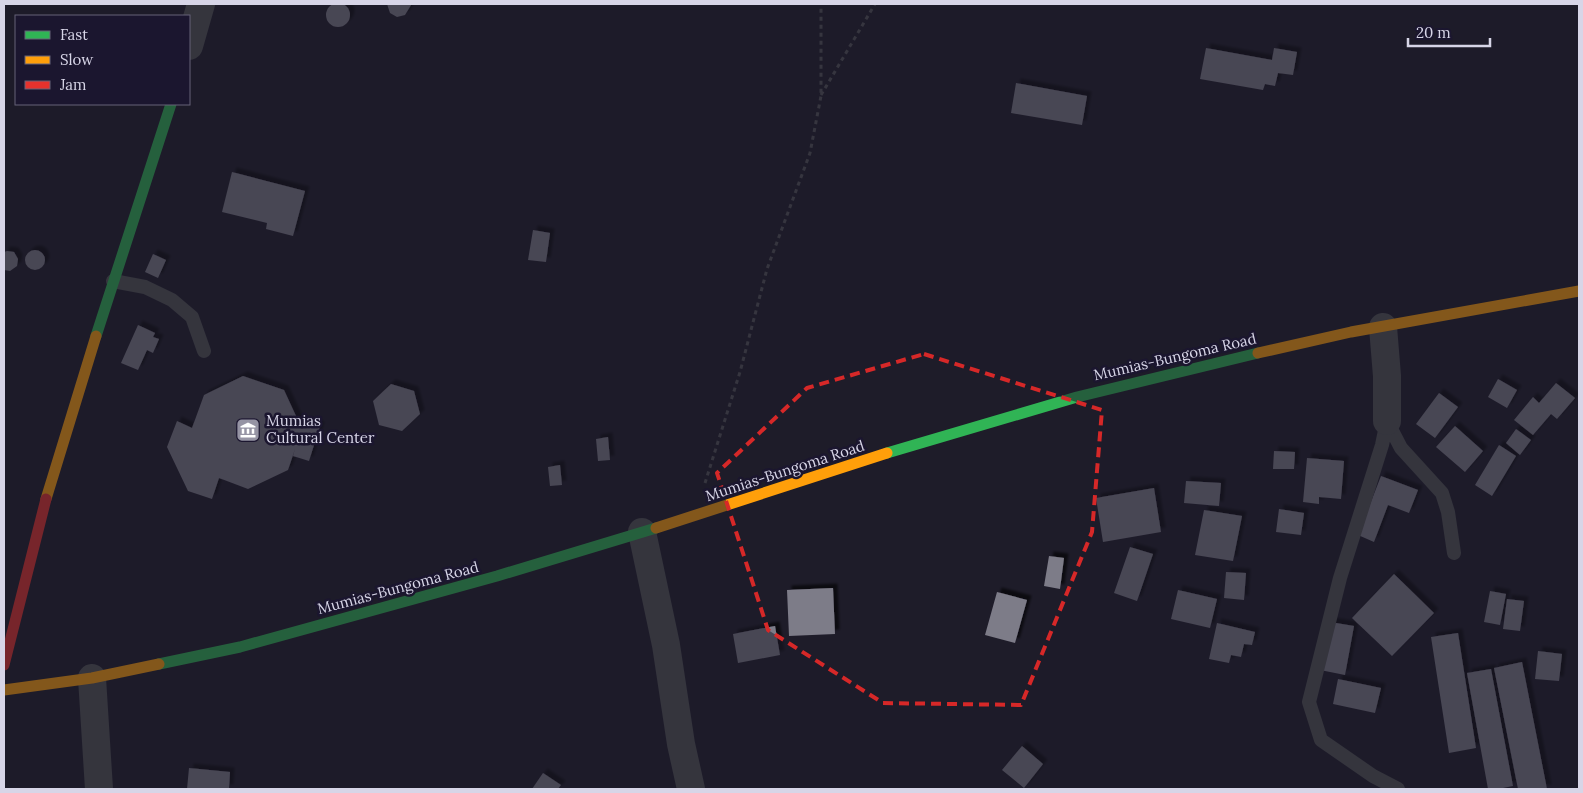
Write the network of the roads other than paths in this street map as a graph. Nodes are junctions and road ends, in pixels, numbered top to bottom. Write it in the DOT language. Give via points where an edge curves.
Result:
graph roads {
  1 [pos="202,4"];
  2 [pos="190,43"];
  3 [pos="171,105"];
  4 [pos="113,281"];
  5 [pos="1579,291"];
  6 [pos="1384,327"];
  7 [pos="204,351"];
  8 [pos="1387,421"];
  9 [pos="642,532"];
  10 [pos="1454,553"];
  11 [pos="4,665"];
  12 [pos="92,678"];
  13 [pos="4,690"];
  14 [pos="98,789"];
  15 [pos="691,789"];
  16 [pos="1398,789"];
  1 -- 2 [label="street"];
  3 -- 4 [label="main road"];
  4 -- 7 [label="lane" via="145,287 172,300 192,317"];
  4 -- 11 [label="main road" via="47,498"];
  5 -- 6 [label="main road, Mumias-Bungoma Road"];
  6 -- 8 [label="street"];
  6 -- 9 [label="main road, Mumias-Bungoma Road" via="1077,396"];
  8 -- 10 [label="lane" via="1401,448 1442,493"];
  8 -- 16 [label="lane" via="1340,578 1308,702 1321,740"];
  9 -- 12 [label="main road, Mumias-Bungoma Road" via="240,647"];
  9 -- 15 [label="street"];
  12 -- 13 [label="main road, Mumias-Bungoma Road"];
  12 -- 14 [label="street"];
}
